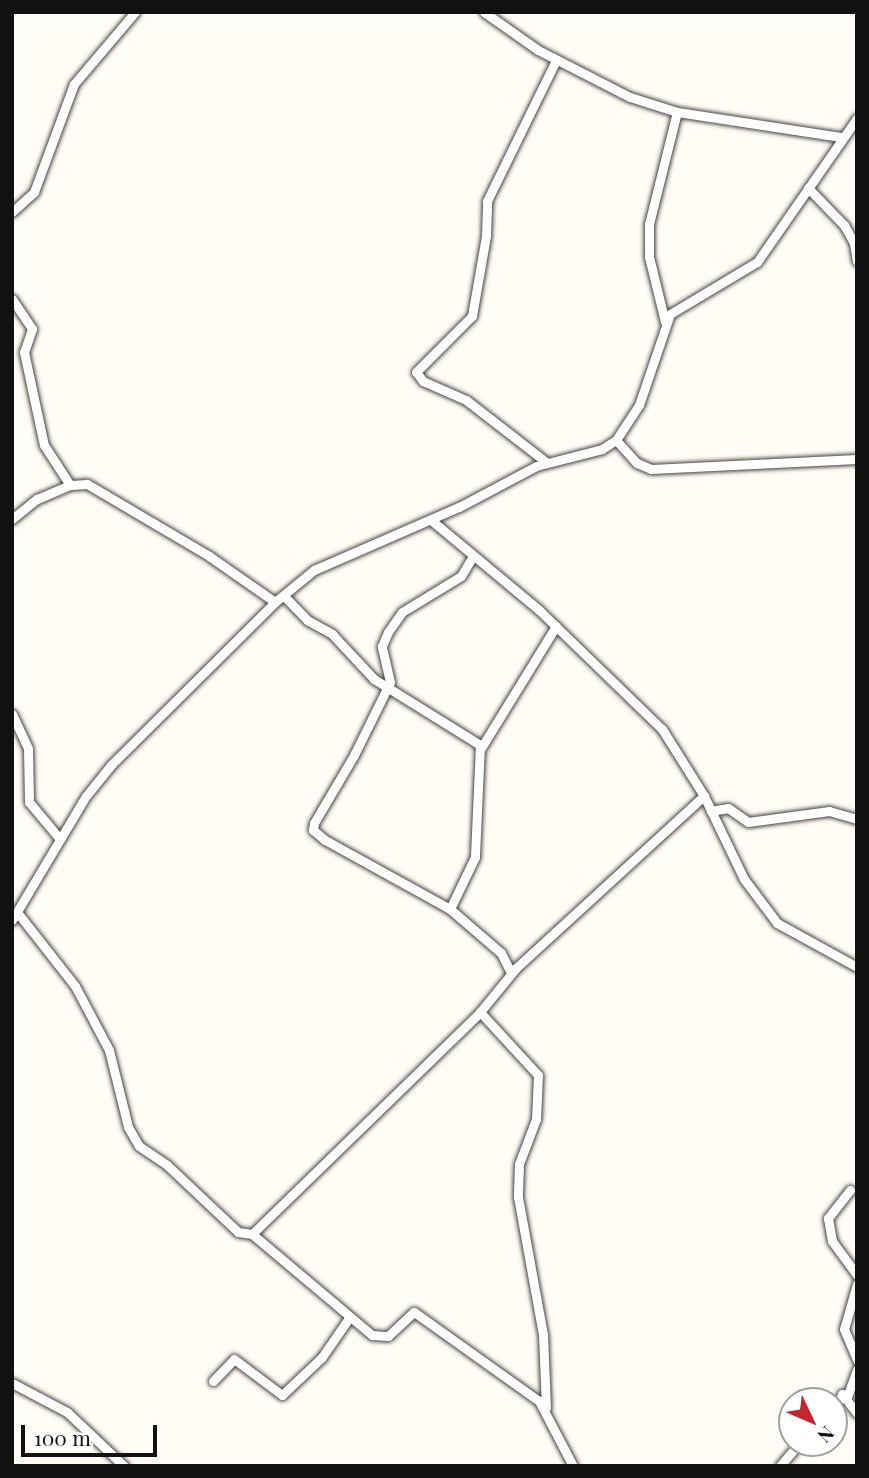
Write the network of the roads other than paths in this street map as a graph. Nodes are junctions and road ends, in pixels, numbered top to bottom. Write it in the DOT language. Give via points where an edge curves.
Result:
graph roads {
  1 [pos="135,12"];
  2 [pos="484,12"];
  3 [pos="556,60"];
  4 [pos="677,112"];
  5 [pos="857,118"];
  6 [pos="841,137"];
  7 [pos="808,188"];
  8 [pos="12,212"];
  9 [pos="857,261"];
  10 [pos="12,299"];
  11 [pos="665,322"];
  12 [pos="616,440"];
  13 [pos="857,459"];
  14 [pos="546,462"];
  15 [pos="70,485"];
  16 [pos="12,519"];
  17 [pos="431,520"];
  18 [pos="473,556"];
  19 [pos="284,596"];
  20 [pos="275,602"];
  21 [pos="556,626"];
  22 [pos="386,686"];
  23 [pos="12,714"];
  24 [pos="481,748"];
  25 [pos="704,796"];
  26 [pos="711,811"];
  27 [pos="857,819"];
  28 [pos="60,839"];
  29 [pos="12,896"];
  30 [pos="26,897"];
  31 [pos="450,909"];
  32 [pos="15,916"];
  33 [pos="857,967"];
  34 [pos="512,973"];
  35 [pos="480,1012"];
  36 [pos="850,1190"];
  37 [pos="252,1234"];
  38 [pos="857,1275"];
  39 [pos="857,1284"];
  40 [pos="349,1318"];
  41 [pos="857,1360"];
  42 [pos="857,1370"];
  43 [pos="213,1381"];
  44 [pos="12,1383"];
  45 [pos="848,1392"];
  46 [pos="546,1408"];
  47 [pos="124,1466"];
  48 [pos="573,1466"];
  1 -- 8 [label="street" via="74,83 34,192"];
  2 -- 3 [label="street"];
  3 -- 4 [label="street" via="606,87"];
  3 -- 14 [label="street" via="487,201 486,236 472,316 416,372 423,381 466,400"];
  4 -- 6 [label="street"];
  4 -- 11 [label="street" via="649,224 649,257"];
  5 -- 6 [label="street"];
  6 -- 7 [label="street"];
  7 -- 9 [label="street" via="844,225"];
  7 -- 11 [label="street" via="757,262 677,307"];
  10 -- 15 [label="street" via="32,329 24,352 44,446"];
  11 -- 12 [label="street" via="639,405"];
  12 -- 13 [label="street" via="637,463 651,470"];
  12 -- 14 [label="street" via="591,452"];
  14 -- 17 [label="street"];
  15 -- 16 [label="street" via="37,499"];
  15 -- 20 [label="street" via="101,489"];
  17 -- 18 [label="street"];
  17 -- 19 [label="street" via="332,559"];
  18 -- 21 [label="street"];
  18 -- 22 [label="street" via="461,576 411,606 388,632 382,646 390,671"];
  19 -- 20 [label="street"];
  19 -- 22 [label="street"];
  20 -- 28 [label="street" via="111,765"];
  21 -- 24 [label="street"];
  21 -- 25 [label="street" via="662,729"];
  22 -- 24 [label="street"];
  22 -- 31 [label="street" via="354,755 319,809 313,830 373,869"];
  23 -- 28 [label="street" via="28,749 29,802"];
  24 -- 31 [label="street" via="475,857"];
  25 -- 26 [label="street"];
  25 -- 34 [label="street"];
  26 -- 27 [label="street" via="728,808 748,822 829,811"];
  26 -- 33 [label="street" via="744,879 777,923"];
  28 -- 30 [label="street"];
  29 -- 30 [label="street"];
  30 -- 32 [label="street"];
  31 -- 34 [label="street" via="501,953"];
  32 -- 37 [label="street" via="75,986 109,1050 134,1139 238,1232"];
  34 -- 35 [label="street"];
  35 -- 37 [label="street"];
  35 -- 46 [label="street" via="538,1074 536,1119 519,1164 518,1197 543,1334"];
  36 -- 38 [label="street" via="828,1218 832,1241"];
  37 -- 40 [label="street"];
  39 -- 41 [label="street" via="844,1329"];
  40 -- 43 [label="street" via="322,1357 282,1395 234,1359"];
  40 -- 46 [label="street" via="382,1337 396,1331 414,1312 419,1314"];
  42 -- 45 [label="street"];
  44 -- 47 [label="street" via="67,1412"];
  46 -- 48 [label="street"];
}
